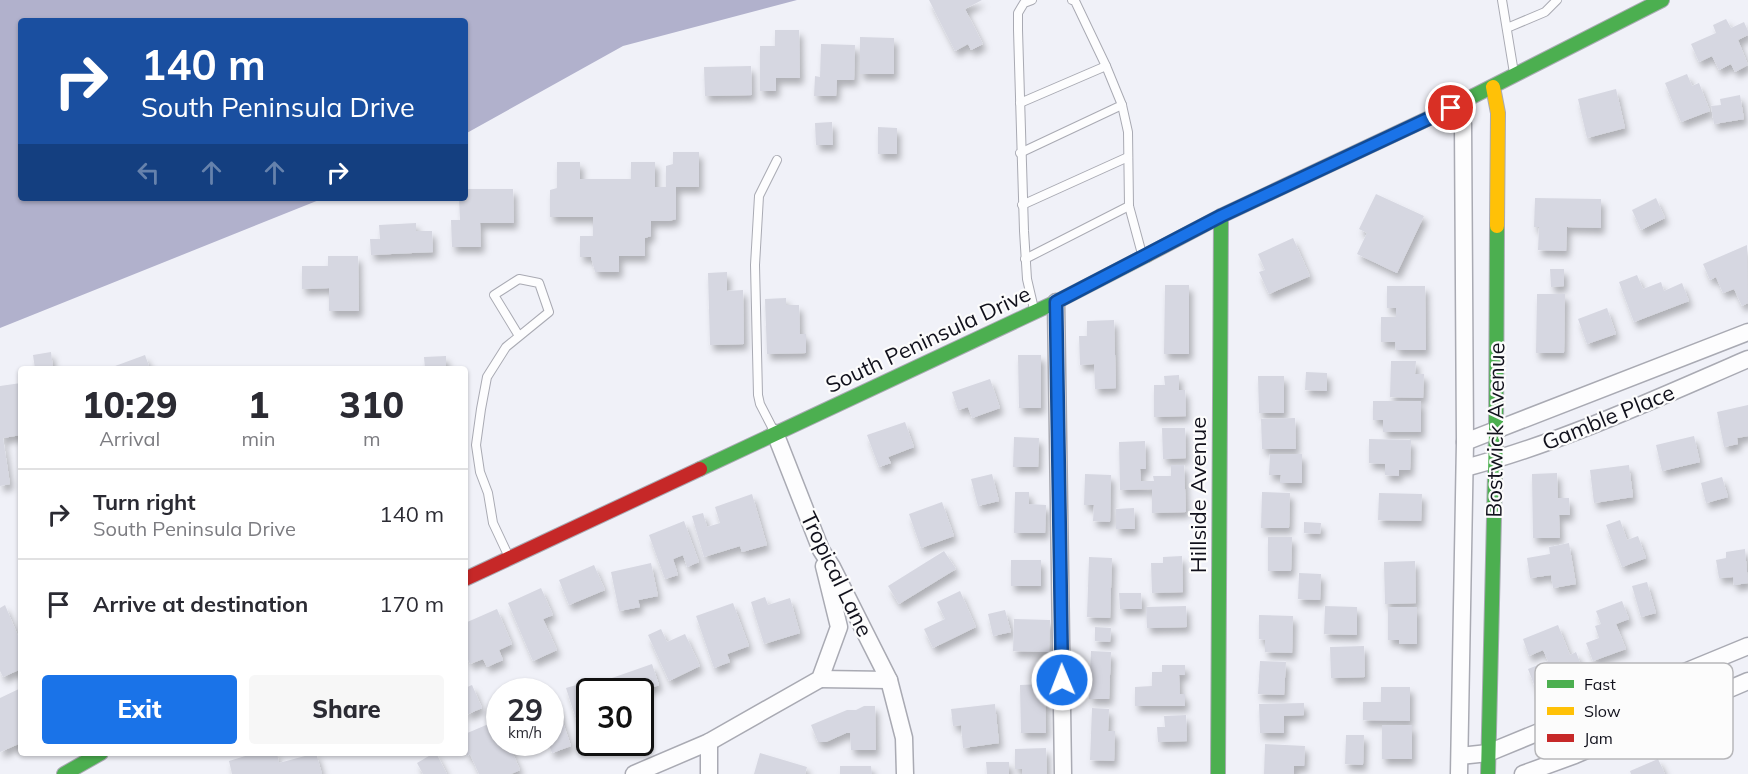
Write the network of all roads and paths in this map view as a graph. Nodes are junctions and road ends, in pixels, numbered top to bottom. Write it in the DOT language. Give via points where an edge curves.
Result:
graph roads {
  1 [pos="1032,0"];
  2 [pos="1072,0"];
  3 [pos="1503,0"];
  4 [pos="1557,0"];
  5 [pos="1662,0"];
  6 [pos="1507,28"];
  7 [pos="1106,66"];
  8 [pos="1514,76"];
  9 [pos="1493,87"];
  10 [pos="1020,103"];
  11 [pos="1122,105"];
  12 [pos="1451,108"];
  13 [pos="1020,153"];
  14 [pos="1128,157"];
  15 [pos="777,160"];
  16 [pos="1023,205"];
  17 [pos="1129,206"];
  18 [pos="1221,216"];
  19 [pos="1142,257"];
  20 [pos="1025,260"];
  21 [pos="1056,302"];
  22 [pos="1034,312"];
  23 [pos="1748,332"];
  24 [pos="519,336"];
  25 [pos="1685,357"];
  26 [pos="1748,359"];
  27 [pos="1695,382"];
  28 [pos="1496,430"];
  29 [pos="775,433"];
  30 [pos="1465,442"];
  31 [pos="1495,460"];
  32 [pos="1465,468"];
  33 [pos="820,550"];
  34 [pos="510,558"];
  35 [pos="468,578"];
  36 [pos="1748,646"];
  37 [pos="1707,663"];
  38 [pos="820,679"];
  39 [pos="890,680"];
  40 [pos="1748,681"];
  41 [pos="1733,687"];
  42 [pos="1535,734"];
  43 [pos="709,742"];
  44 [pos="1488,753"];
  45 [pos="1460,756"];
  46 [pos="81,758"];
  47 [pos="1564,759"];
  48 [pos="64,774"];
  49 [pos="634,774"];
  50 [pos="709,774"];
  51 [pos="905,774"];
  52 [pos="1063,774"];
  53 [pos="1218,774"];
  54 [pos="1459,774"];
  55 [pos="1488,774"];
  56 [pos="1523,774"];
  1 -- 10 [label="lane" via="1024,3 1018,13"];
  2 -- 7 [label="lane"];
  3 -- 6 [label="lane"];
  4 -- 6 [label="lane" via="1545,12"];
  5 -- 8 [label="main road, South Peninsula Drive"];
  6 -- 8 [label="lane"];
  7 -- 10 [label="lane"];
  7 -- 11 [label="lane"];
  8 -- 9 [label="main road, South Peninsula Drive"];
  9 -- 12 [label="main road, South Peninsula Drive"];
  9 -- 28 [label="main road, Bostwick Avenue" via="1498,113"];
  10 -- 13 [label="lane"];
  11 -- 13 [label="lane"];
  11 -- 14 [label="lane"];
  12 -- 18 [label="main road, South Peninsula Drive"];
  12 -- 30 [label="street, Bostwick Avenue" via="1463,124"];
  13 -- 16 [label="lane"];
  14 -- 16 [label="lane"];
  14 -- 17 [label="lane"];
  15 -- 29 [label="lane" via="759,196 755,265 758,395"];
  16 -- 20 [label="lane"];
  17 -- 19 [label="lane"];
  17 -- 20 [label="lane"];
  18 -- 19 [label="main road, South Peninsula Drive"];
  18 -- 53 [label="main road, Hillside Avenue"];
  19 -- 21 [label="main road, South Peninsula Drive"];
  20 -- 22 [label="lane"];
  21 -- 22 [label="main road, South Peninsula Drive"];
  21 -- 52 [label="street"];
  22 -- 29 [label="main road, South Peninsula Drive"];
  23 -- 25 [label="street, Gamble Place"];
  24 -- 24 [label="lane" via="549,312 538,284 519,279 494,295"];
  24 -- 34 [label="lane" via="506,346 487,377 476,445 493,523"];
  25 -- 27 [label="street"];
  25 -- 28 [label="street, Gamble Place"];
  26 -- 27 [label="street, Gamble Place"];
  27 -- 31 [label="street, Gamble Place" via="1594,426"];
  28 -- 30 [label="street, Gamble Place"];
  28 -- 31 [label="main road, Bostwick Avenue"];
  29 -- 33 [label="street, Tropical Lane"];
  29 -- 34 [label="main road, South Peninsula Drive"];
  30 -- 32 [label="street, Bostwick Avenue"];
  31 -- 32 [label="street, Gamble Place"];
  31 -- 44 [label="main road, Bostwick Avenue"];
  32 -- 45 [label="street, Bostwick Avenue"];
  33 -- 38 [label="street" via="839,627"];
  33 -- 39 [label="street, Tropical Lane"];
  34 -- 35 [label="main road, South Peninsula Drive"];
  36 -- 37 [label="street"];
  38 -- 39 [label="street"];
  38 -- 43 [label="street"];
  39 -- 51 [label="street, Tropical Lane" via="904,738"];
  40 -- 41 [label="street"];
  42 -- 44 [label="street"];
  43 -- 49 [label="street"];
  43 -- 50 [label="street"];
  44 -- 45 [label="street"];
  44 -- 55 [label="main road, Bostwick Avenue"];
  45 -- 54 [label="street, Bostwick Avenue"];
  46 -- 48 [label="main road"];
  47 -- 56 [label="street"];
}
